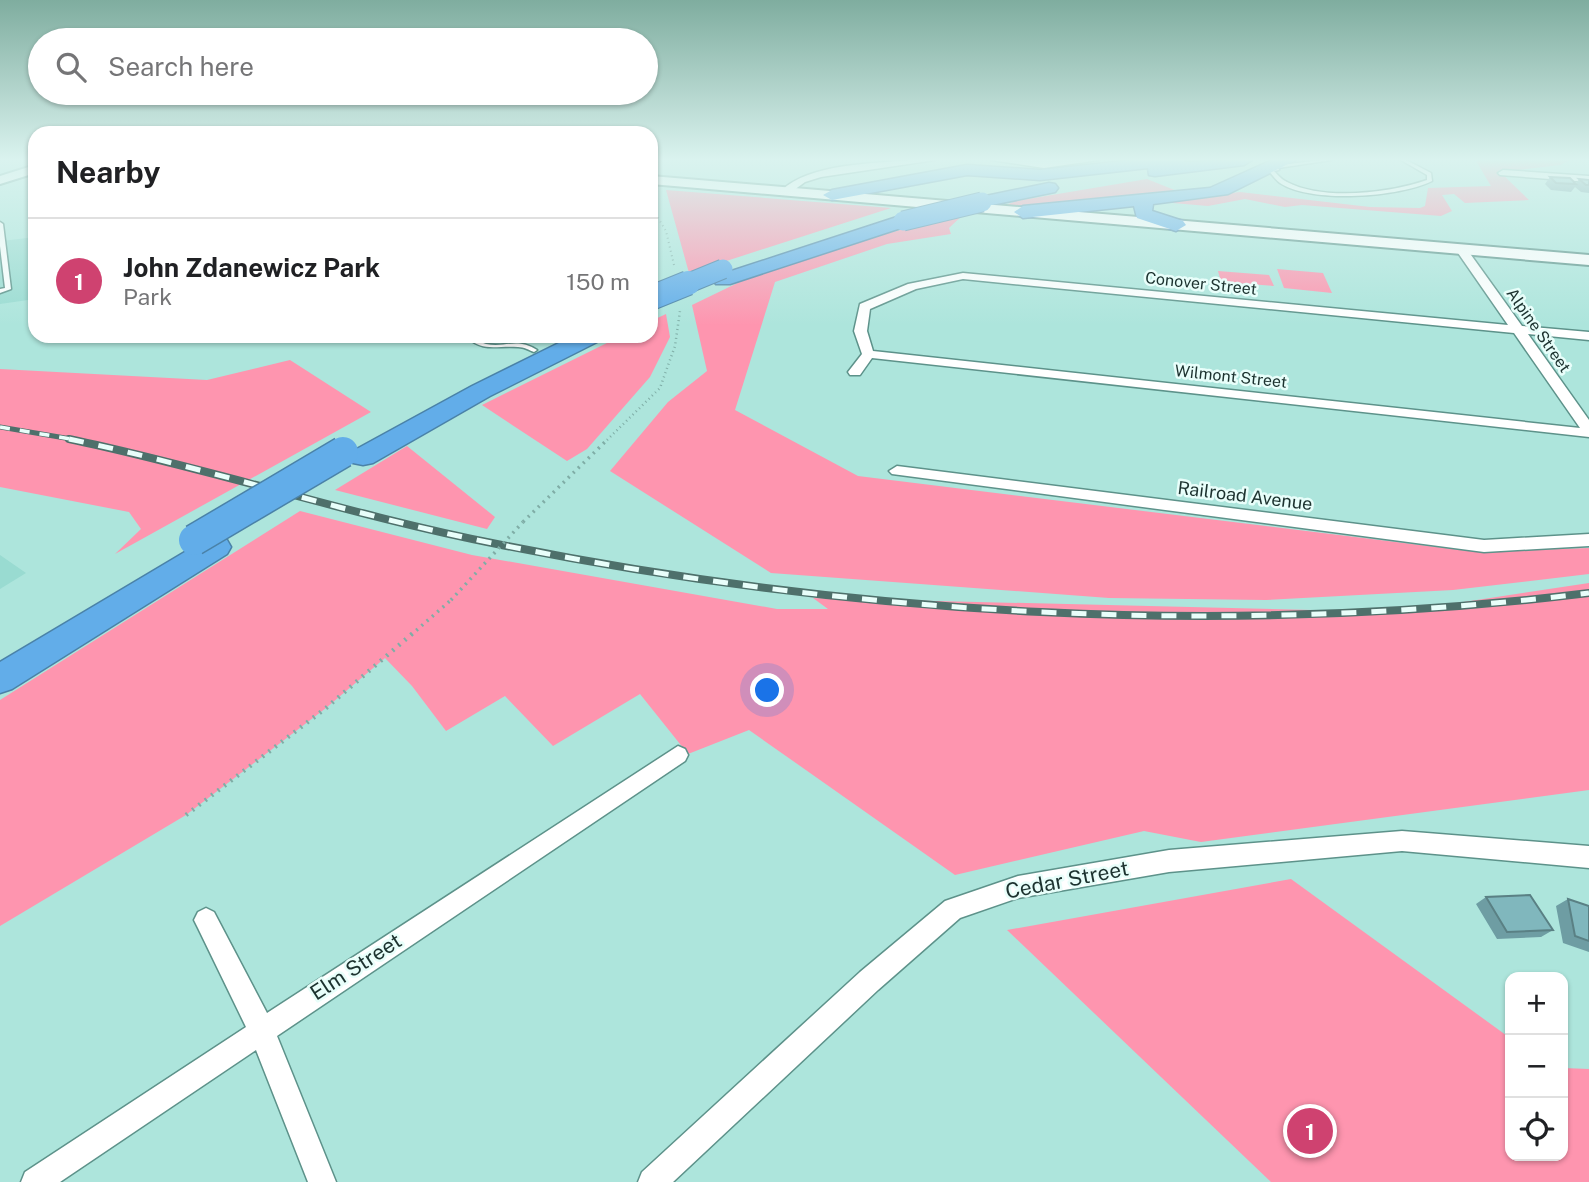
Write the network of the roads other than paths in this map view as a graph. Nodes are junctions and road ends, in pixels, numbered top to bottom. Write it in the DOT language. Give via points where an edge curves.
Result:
graph roads {
  1 [pos="872,215"];
  2 [pos="1060,215"];
  3 [pos="1147,215"];
  4 [pos="0,224"];
  5 [pos="1176,225"];
  6 [pos="1462,250"];
  7 [pos="1589,260"];
  8 [pos="2,261"];
  9 [pos="723,275"];
  10 [pos="0,290"];
  11 [pos="658,296"];
  12 [pos="658,306"];
  13 [pos="1517,330"];
  14 [pos="1589,336"];
  15 [pos="476,343"];
  16 [pos="528,343"];
  17 [pos="577,343"];
  18 [pos="869,354"];
  19 [pos="855,372"];
  20 [pos="1589,431"];
  21 [pos="353,454"];
  22 [pos="897,471"];
  23 [pos="1589,540"];
  24 [pos="205,543"];
  25 [pos="0,656"];
  26 [pos="0,679"];
  27 [pos="678,755"];
  28 [pos="1589,857"];
  29 [pos="206,920"];
  30 [pos="261,1029"];
  31 [pos="35,1182"];
  32 [pos="322,1182"];
  33 [pos="652,1182"];
  1 -- 9 [label="highway"];
  2 -- 5 [label="street"];
  3 -- 5 [label="highway"];
  4 -- 8 [label="lane"];
  5 -- 6 [label="street"];
  6 -- 7 [label="street"];
  6 -- 13 [label="street, Alpine Street"];
  8 -- 10 [label="lane" via="8,289"];
  9 -- 11 [label="highway, bridge"];
  9 -- 12 [label="highway"];
  13 -- 14 [label="street, Conover Street"];
  13 -- 18 [label="street, Conover Street" via="963,276 946,277 864,307 860,342"];
  13 -- 20 [label="street, Alpine Street"];
  15 -- 16 [label="lane" via="490,348"];
  16 -- 21 [label="highway"];
  17 -- 21 [label="highway"];
  18 -- 19 [label="street"];
  18 -- 20 [label="street, Wilmont Street"];
  21 -- 24 [label="highway"];
  22 -- 23 [label="street, Railroad Avenue" via="1484,546"];
  24 -- 25 [label="highway"];
  24 -- 26 [label="highway"];
  27 -- 30 [label="street, Elm Street"];
  28 -- 33 [label="street, Cedar Street" via="1402,841 1283,849 1169,861 1018,887 953,909"];
  29 -- 30 [label="street"];
  30 -- 31 [label="street, Elm Street"];
  30 -- 32 [label="street"];
}
